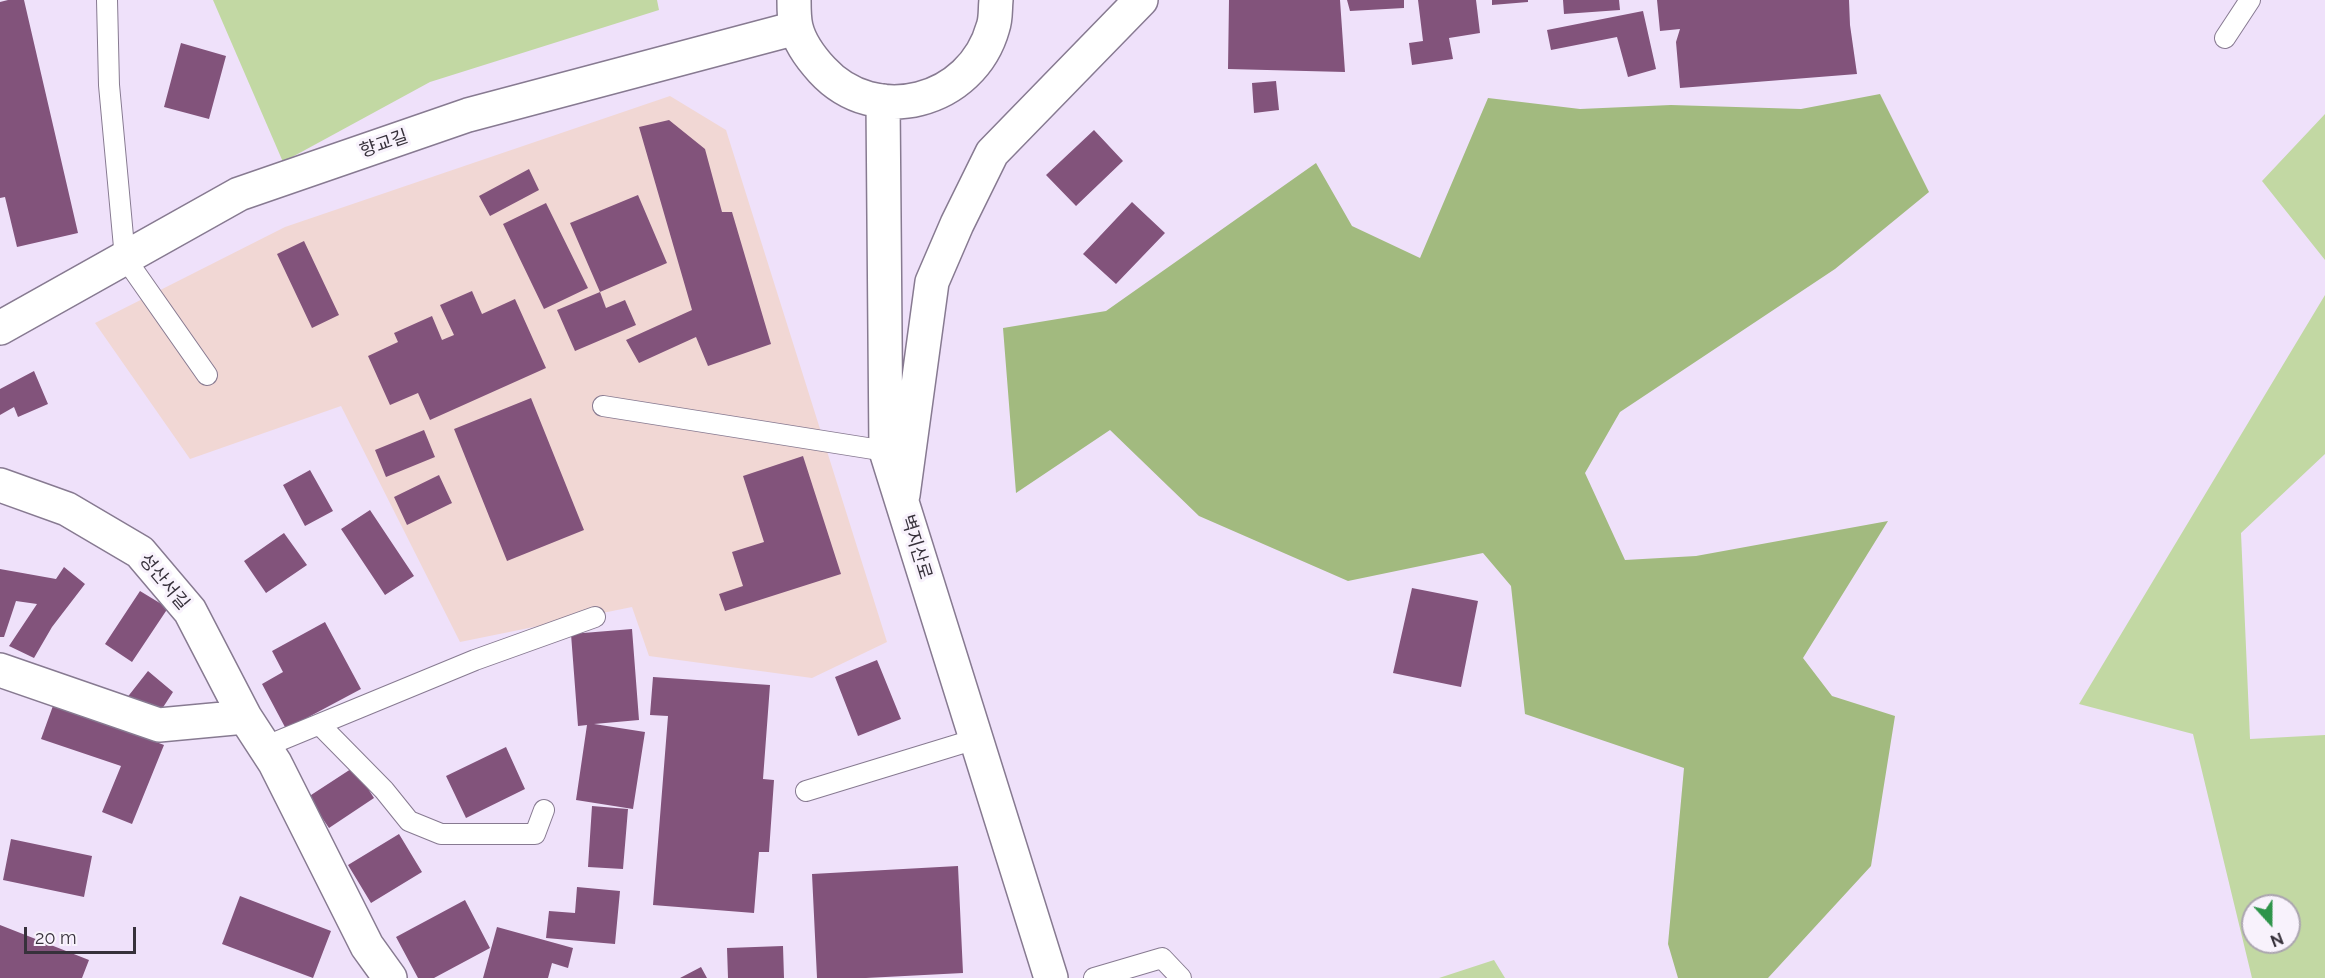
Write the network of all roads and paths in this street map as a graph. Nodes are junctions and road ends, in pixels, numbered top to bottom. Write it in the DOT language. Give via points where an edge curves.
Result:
graph roads {
  1 [pos="107,0"];
  2 [pos="1141,0"];
  3 [pos="2250,0"];
  4 [pos="1002,3"];
  5 [pos="795,14"];
  6 [pos="2224,38"];
  7 [pos="883,101"];
  8 [pos="125,258"];
  9 [pos="0,328"];
  10 [pos="207,375"];
  11 [pos="603,406"];
  12 [pos="886,451"];
  13 [pos="0,484"];
  14 [pos="902,502"];
  15 [pos="595,617"];
  16 [pos="0,670"];
  17 [pos="245,717"];
  18 [pos="320,725"];
  19 [pos="976,740"];
  20 [pos="264,747"];
  21 [pos="806,791"];
  22 [pos="544,810"];
  23 [pos="390,978"];
  24 [pos="1051,978"];
  25 [pos="1094,978"];
  26 [pos="1181,978"];
  1 -- 8 [label="lane" via="109,85"];
  2 -- 14 [label="street" via="992,153 957,224 933,282"];
  3 -- 6 [label="lane"];
  4 -- 7 [label="street" via="979,58 956,83 926,98"];
  5 -- 7 [label="street" via="810,57 832,82 861,98"];
  5 -- 8 [label="street, 향교길" via="446,122 239,194"];
  7 -- 12 [label="street, 벽지산로"];
  8 -- 9 [label="street, 향교길"];
  8 -- 10 [label="lane"];
  11 -- 12 [label="lane"];
  12 -- 14 [label="street, 벽지산로"];
  13 -- 17 [label="street, 성산서길" via="67,508 140,552 190,611"];
  14 -- 19 [label="street, 벽지산로"];
  15 -- 18 [label="lane" via="475,660"];
  16 -- 17 [label="street" via="159,724"];
  17 -- 20 [label="street, 성산서길"];
  18 -- 20 [label="lane"];
  18 -- 22 [label="lane" via="409,821 441,834 535,834"];
  19 -- 21 [label="lane"];
  19 -- 24 [label="street, 벽지산로"];
  20 -- 23 [label="street, 성산서길" via="367,946"];
  25 -- 26 [label="lane" via="1162,958"];
}
